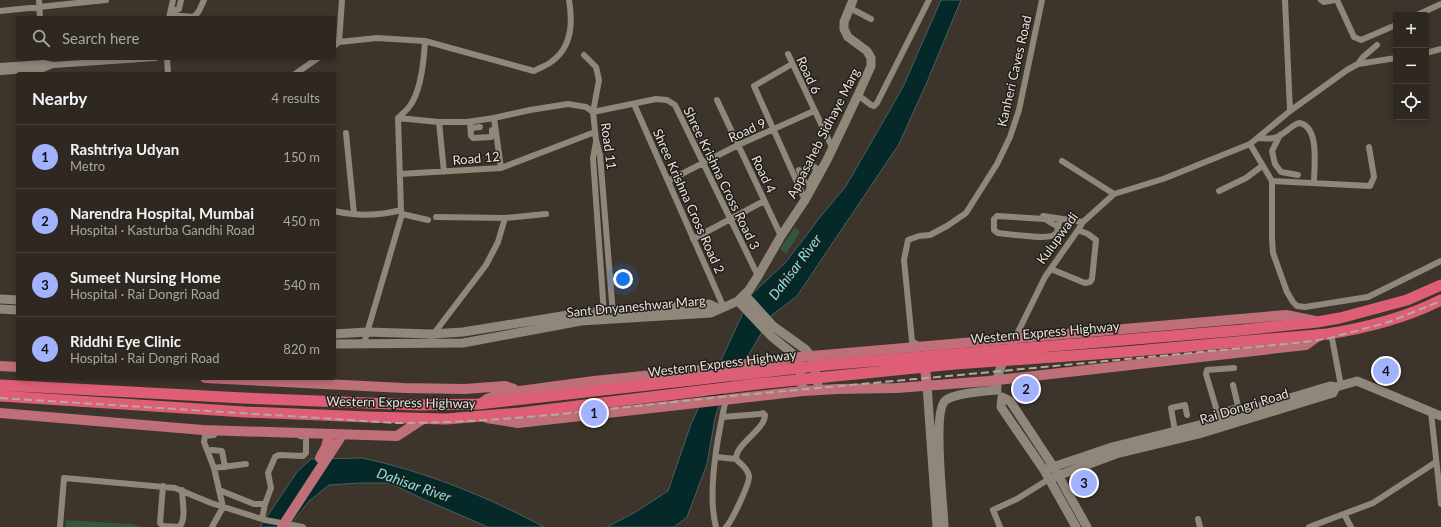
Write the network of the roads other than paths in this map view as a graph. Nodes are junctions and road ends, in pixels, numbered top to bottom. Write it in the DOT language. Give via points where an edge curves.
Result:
graph roads {
  1 [pos="106,0"];
  2 [pos="173,0"];
  3 [pos="181,0"];
  4 [pos="204,0"];
  5 [pos="342,0"];
  6 [pos="569,0"];
  7 [pos="928,0"];
  8 [pos="1042,0"];
  9 [pos="1285,0"];
  10 [pos="1321,0"];
  11 [pos="1334,0"];
  12 [pos="1337,0"];
  13 [pos="1432,0"];
  14 [pos="39,3"];
  15 [pos="851,4"];
  16 [pos="1441,4"];
  17 [pos="1435,7"];
  18 [pos="0,11"];
  19 [pos="1424,12"];
  20 [pos="170,14"];
  21 [pos="40,16"];
  22 [pos="186,16"];
  23 [pos="195,16"];
  24 [pos="872,19"];
  25 [pos="1393,26"];
  26 [pos="426,41"];
  27 [pos="336,44"];
  28 [pos="1377,45"];
  29 [pos="1441,49"];
  30 [pos="1429,52"];
  31 [pos="788,54"];
  32 [pos="584,55"];
  33 [pos="1393,58"];
  34 [pos="42,60"];
  35 [pos="127,60"];
  36 [pos="167,60"];
  37 [pos="315,60"];
  38 [pos="792,64"];
  39 [pos="1358,64"];
  40 [pos="53,65"];
  41 [pos="0,66"];
  42 [pos="0,72"];
  43 [pos="168,72"];
  44 [pos="298,72"];
  45 [pos="858,96"];
  46 [pos="717,100"];
  47 [pos="634,104"];
  48 [pos="1290,110"];
  49 [pos="814,111"];
  50 [pos="594,112"];
  51 [pos="398,118"];
  52 [pos="494,118"];
  53 [pos="439,122"];
  54 [pos="471,125"];
  55 [pos="1292,125"];
  56 [pos="480,127"];
  57 [pos="492,128"];
  58 [pos="1301,128"];
  59 [pos="775,130"];
  60 [pos="595,132"];
  61 [pos="346,133"];
  62 [pos="1280,136"];
  63 [pos="1258,138"];
  64 [pos="1250,144"];
  65 [pos="738,145"];
  66 [pos="832,147"];
  67 [pos="1368,147"];
  68 [pos="1062,161"];
  69 [pos="810,163"];
  70 [pos="704,164"];
  71 [pos="1262,166"];
  72 [pos="501,168"];
  73 [pos="799,170"];
  74 [pos="818,171"];
  75 [pos="444,172"];
  76 [pos="400,174"];
  77 [pos="1298,175"];
  78 [pos="802,177"];
  79 [pos="668,181"];
  80 [pos="797,181"];
  81 [pos="1272,181"];
  82 [pos="1314,183"];
  83 [pos="1219,191"];
  84 [pos="1114,194"];
  85 [pos="805,200"];
  86 [pos="764,201"];
  87 [pos="336,212"];
  88 [pos="354,214"];
  89 [pos="546,214"];
  90 [pos="1038,215"];
  91 [pos="436,217"];
  92 [pos="505,218"];
  93 [pos="730,219"];
  94 [pos="1060,219"];
  95 [pos="428,220"];
  96 [pos="1083,222"];
  97 [pos="1058,227"];
  98 [pos="1078,230"];
  99 [pos="781,236"];
  100 [pos="693,239"];
  101 [pos="1441,261"];
  102 [pos="1051,269"];
  103 [pos="758,276"];
  104 [pos="1441,285"];
  105 [pos="0,299"];
  106 [pos="16,300"];
  107 [pos="1441,300"];
  108 [pos="744,301"];
  109 [pos="1297,306"];
  110 [pos="722,308"];
  111 [pos="0,309"];
  112 [pos="16,310"];
  113 [pos="608,315"];
  114 [pos="1295,316"];
  115 [pos="1317,322"];
  116 [pos="366,332"];
  117 [pos="774,332"];
  118 [pos="336,334"];
  119 [pos="1326,334"];
  120 [pos="1015,338"];
  121 [pos="432,339"];
  122 [pos="364,343"];
  123 [pos="336,344"];
  124 [pos="922,346"];
  125 [pos="812,357"];
  126 [pos="798,358"];
  127 [pos="759,362"];
  128 [pos="0,366"];
  129 [pos="16,367"];
  130 [pos="1234,368"];
  131 [pos="245,380"];
  132 [pos="0,385"];
  133 [pos="1233,385"];
  134 [pos="927,386"];
  135 [pos="1338,386"];
  136 [pos="991,387"];
  137 [pos="819,390"];
  138 [pos="803,391"];
  139 [pos="0,396"];
  140 [pos="518,396"];
  141 [pos="728,399"];
  142 [pos="1431,412"];
  143 [pos="0,413"];
  144 [pos="1240,414"];
  145 [pos="1187,415"];
  146 [pos="1441,416"];
  147 [pos="478,417"];
  148 [pos="723,417"];
  149 [pos="423,419"];
  150 [pos="1175,431"];
  151 [pos="1191,432"];
  152 [pos="329,435"];
  153 [pos="342,435"];
  154 [pos="1155,440"];
  155 [pos="330,447"];
  156 [pos="208,451"];
  157 [pos="716,457"];
  158 [pos="736,459"];
  159 [pos="1436,462"];
  160 [pos="246,464"];
  161 [pos="225,467"];
  162 [pos="214,468"];
  163 [pos="1049,468"];
  164 [pos="1059,475"];
  165 [pos="1049,479"];
  166 [pos="163,486"];
  167 [pos="182,490"];
  168 [pos="219,490"];
  169 [pos="265,504"];
  170 [pos="1441,504"];
  171 [pos="223,507"];
  172 [pos="1344,514"];
  173 [pos="264,519"];
  174 [pos="1198,519"];
  175 [pos="299,526"];
  176 [pos="60,527"];
  177 [pos="212,527"];
  178 [pos="275,527"];
  179 [pos="282,527"];
  180 [pos="716,527"];
  181 [pos="726,527"];
  182 [pos="937,527"];
  183 [pos="944,527"];
  184 [pos="1000,527"];
  185 [pos="1076,527"];
  186 [pos="1087,527"];
  187 [pos="1200,527"];
  188 [pos="1309,527"];
  189 [pos="1350,527"];
  1 -- 14 [label="street"];
  2 -- 20 [label="street"];
  3 -- 20 [label="street" via="179,9"];
  4 -- 23 [label="street"];
  5 -- 27 [label="street"];
  6 -- 26 [label="street" via="571,32 564,51 551,62 534,70"];
  7 -- 45 [label="street" via="877,103 871,105"];
  8 -- 124 [label="street, Kanheri Caves Road" via="1019,110 997,164 966,213 930,235 908,240 904,260 912,341"];
  9 -- 48 [label="street"];
  10 -- 11 [label="street"];
  12 -- 25 [label="street" via="1354,37 1361,40"];
  13 -- 17 [label="street"];
  14 -- 18 [label="street"];
  14 -- 21 [label="street"];
  15 -- 24 [label="street"];
  15 -- 45 [label="street, Appasaheb Sidhaye Marg" via="844,29 848,37 867,51 871,58 871,66"];
  16 -- 17 [label="street"];
  17 -- 19 [label="street"];
  20 -- 22 [label="street"];
  26 -- 27 [label="street" via="377,38"];
  26 -- 51 [label="street" via="423,69 417,90 410,106"];
  28 -- 39 [label="street, Kulupwadi"];
  29 -- 30 [label="street"];
  31 -- 38 [label="street, Road 6"];
  32 -- 50 [label="street" via="596,67 599,80"];
  33 -- 39 [label="street"];
  34 -- 40 [label="street"];
  34 -- 41 [label="street"];
  35 -- 40 [label="street"];
  36 -- 43 [label="street"];
  37 -- 44 [label="street"];
  38 -- 49 [label="street, Road 6"];
  38 -- 59 [label="street" via="754,86"];
  39 -- 48 [label="street, Kulupwadi"];
  40 -- 42 [label="street" via="44,69"];
  45 -- 66 [label="street, Appasaheb Sidhaye Marg"];
  46 -- 65 [label="street, Road 4"];
  47 -- 50 [label="street, Shree Krishna Cross Road 3"];
  47 -- 70 [label="street, Shree Krishna Cross Road 3" via="656,99 667,100 674,105"];
  47 -- 79 [label="street, Shree Krishna Cross Road 2"];
  48 -- 63 [label="street, Kulupwadi"];
  49 -- 59 [label="street, Road 9"];
  49 -- 66 [label="street, Road 6"];
  50 -- 52 [label="street, Road 11" via="586,107 568,104"];
  50 -- 60 [label="street, Road 11"];
  51 -- 53 [label="street, Road 11"];
  51 -- 76 [label="street"];
  52 -- 54 [label="street, Road 11"];
  52 -- 72 [label="street"];
  53 -- 54 [label="street, Road 11"];
  53 -- 75 [label="street"];
  54 -- 56 [label="street"];
  54 -- 57 [label="street" via="473,138 491,137"];
  55 -- 58 [label="street"];
  55 -- 62 [label="street"];
  55 -- 82 [label="street" via="1303,123 1312,134"];
  59 -- 65 [label="street, Road 9"];
  59 -- 80 [label="street"];
  60 -- 72 [label="street, Road 12"];
  60 -- 113 [label="street, Road 11" via="593,158"];
  61 -- 88 [label="street"];
  62 -- 63 [label="street"];
  62 -- 77 [label="street" via="1272,151 1275,164 1281,172"];
  63 -- 64 [label="street, Kulupwadi"];
  64 -- 71 [label="street"];
  64 -- 84 [label="street, Kulupwadi" via="1163,179"];
  65 -- 70 [label="street, Road 9"];
  65 -- 86 [label="street, Road 4"];
  66 -- 74 [label="street, Appasaheb Sidhaye Marg"];
  67 -- 82 [label="street" via="1374,177 1370,186"];
  68 -- 84 [label="street"];
  69 -- 74 [label="street"];
  70 -- 79 [label="street, Road 9"];
  70 -- 93 [label="street, Shree Krishna Cross Road 3"];
  71 -- 81 [label="street"];
  71 -- 83 [label="street" via="1246,178"];
  72 -- 75 [label="street, Road 12"];
  73 -- 78 [label="street"];
  74 -- 78 [label="street" via="809,184 805,183"];
  74 -- 85 [label="street, Appasaheb Sidhaye Marg"];
  75 -- 76 [label="street, Road 12"];
  76 -- 88 [label="street" via="401,210 370,215"];
  78 -- 80 [label="street"];
  79 -- 100 [label="street, Shree Krishna Cross Road 2"];
  80 -- 85 [label="street"];
  81 -- 82 [label="street"];
  81 -- 109 [label="street" via="1273,253 1287,292"];
  84 -- 96 [label="street, Kulupwadi"];
  85 -- 99 [label="street, Appasaheb Sidhaye Marg"];
  86 -- 93 [label="street"];
  86 -- 99 [label="street, Road 4"];
  87 -- 88 [label="street"];
  89 -- 92 [label="street"];
  90 -- 94 [label="street"];
  91 -- 92 [label="street"];
  92 -- 121 [label="street" via="498,242 486,265"];
  93 -- 100 [label="street"];
  93 -- 103 [label="street, Shree Krishna Cross Road 3"];
  94 -- 96 [label="street"];
  94 -- 97 [label="street"];
  95 -- 116 [label="street" via="402,214"];
  96 -- 98 [label="street, Kulupwadi"];
  97 -- 97 [label="street" via="1045,219 997,216 994,219 994,230 998,233 1046,237 1058,232"];
  98 -- 102 [label="street, Kulupwadi"];
  98 -- 102 [label="street" via="1096,240 1090,282 1085,283"];
  99 -- 103 [label="street, Appasaheb Sidhaye Marg"];
  100 -- 110 [label="street, Shree Krishna Cross Road 2"];
  101 -- 109 [label="street" via="1368,297"];
  102 -- 120 [label="street, Kulupwadi"];
  103 -- 108 [label="street, Appasaheb Sidhaye Marg"];
  104 -- 115 [label="highway, Western Express Highway" via="1407,300"];
  105 -- 106 [label="street"];
  107 -- 119 [label="highway, Western Express Highway" via="1410,314"];
  108 -- 110 [label="street, Appasaheb Sidhaye Marg"];
  108 -- 117 [label="street"];
  109 -- 114 [label="street"];
  110 -- 113 [label="street, Sant Dnyaneshwar Marg" via="709,304"];
  111 -- 112 [label="street"];
  113 -- 121 [label="street, Sant Dnyaneshwar Marg" via="580,313"];
  114 -- 115 [label="main road"];
  114 -- 120 [label="main road"];
  115 -- 140 [label="highway, Western Express Highway" via="825,364"];
  116 -- 118 [label="street, Sant Dnyaneshwar Marg"];
  116 -- 121 [label="street, Sant Dnyaneshwar Marg"];
  116 -- 122 [label="street"];
  117 -- 125 [label="street" via="805,349"];
  117 -- 126 [label="street"];
  119 -- 135 [label="street"];
  119 -- 136 [label="main road" via="1306,345"];
  119 -- 147 [label="highway, Western Express Highway" via="955,364"];
  120 -- 124 [label="main road"];
  120 -- 136 [label="street, Kulupwadi"];
  121 -- 122 [label="street, Sant Dnyaneshwar Marg"];
  122 -- 123 [label="street, Sant Dnyaneshwar Marg"];
  124 -- 125 [label="main road"];
  124 -- 134 [label="main road"];
  125 -- 126 [label="main road"];
  125 -- 137 [label="street"];
  126 -- 127 [label="main road"];
  126 -- 138 [label="street"];
  127 -- 140 [label="main road" via="594,381"];
  127 -- 141 [label="main road"];
  128 -- 129 [label="main road"];
  130 -- 144 [label="street" via="1207,370 1206,374 1217,411"];
  131 -- 140 [label="main road" via="404,388 465,389 505,386"];
  132 -- 140 [label="highway, Western Express Highway" via="418,405 479,404"];
  133 -- 144 [label="street"];
  134 -- 136 [label="main road"];
  134 -- 137 [label="main road"];
  134 -- 182 [label="street"];
  135 -- 142 [label="street" via="1357,381"];
  135 -- 144 [label="street" via="1330,386"];
  136 -- 163 [label="street" via="1001,406"];
  136 -- 183 [label="street" via="946,399 941,405 939,454"];
  137 -- 138 [label="main road"];
  138 -- 141 [label="main road"];
  139 -- 149 [label="highway, Western Express Highway" via="237,411"];
  141 -- 147 [label="main road" via="518,423"];
  141 -- 148 [label="street"];
  142 -- 146 [label="street"];
  142 -- 159 [label="street"];
  143 -- 152 [label="main road" via="203,430"];
  144 -- 151 [label="street"];
  145 -- 150 [label="street" via="1185,405 1171,408"];
  147 -- 149 [label="highway, Western Express Highway"];
  148 -- 157 [label="street"];
  148 -- 158 [label="street" via="765,415 764,423 736,453"];
  149 -- 153 [label="main road" via="397,436"];
  150 -- 151 [label="street"];
  150 -- 154 [label="street"];
  151 -- 154 [label="street, Rai Dongri Road"];
  152 -- 153 [label="main road"];
  152 -- 155 [label="main road"];
  153 -- 155 [label="main road"];
  154 -- 163 [label="street" via="1112,447"];
  154 -- 164 [label="street, Rai Dongri Road"];
  155 -- 178 [label="main road"];
  155 -- 179 [label="main road"];
  156 -- 161 [label="street" via="222,451"];
  156 -- 162 [label="street"];
  156 -- 169 [label="street" via="204,439 207,435 306,437 305,455 275,456 268,473 272,488"];
  157 -- 158 [label="street"];
  157 -- 180 [label="street" via="713,510"];
  158 -- 181 [label="street" via="747,470 749,481"];
  159 -- 170 [label="street"];
  159 -- 172 [label="street" via="1373,503"];
  160 -- 161 [label="street"];
  161 -- 162 [label="street"];
  162 -- 168 [label="street"];
  163 -- 164 [label="street"];
  163 -- 165 [label="street"];
  164 -- 165 [label="street, Rai Dongri Road"];
  164 -- 186 [label="street"];
  165 -- 184 [label="street" via="993,510"];
  165 -- 185 [label="street"];
  166 -- 167 [label="street"];
  166 -- 167 [label="street" via="160,524 162,526 179,527 182,524"];
  166 -- 176 [label="street" via="64,478"];
  167 -- 171 [label="street"];
  168 -- 169 [label="street" via="254,504"];
  168 -- 171 [label="street"];
  169 -- 173 [label="street"];
  171 -- 173 [label="street"];
  171 -- 177 [label="street"];
  172 -- 188 [label="street"];
  172 -- 189 [label="street"];
  173 -- 175 [label="street"];
  174 -- 187 [label="street"];
}
